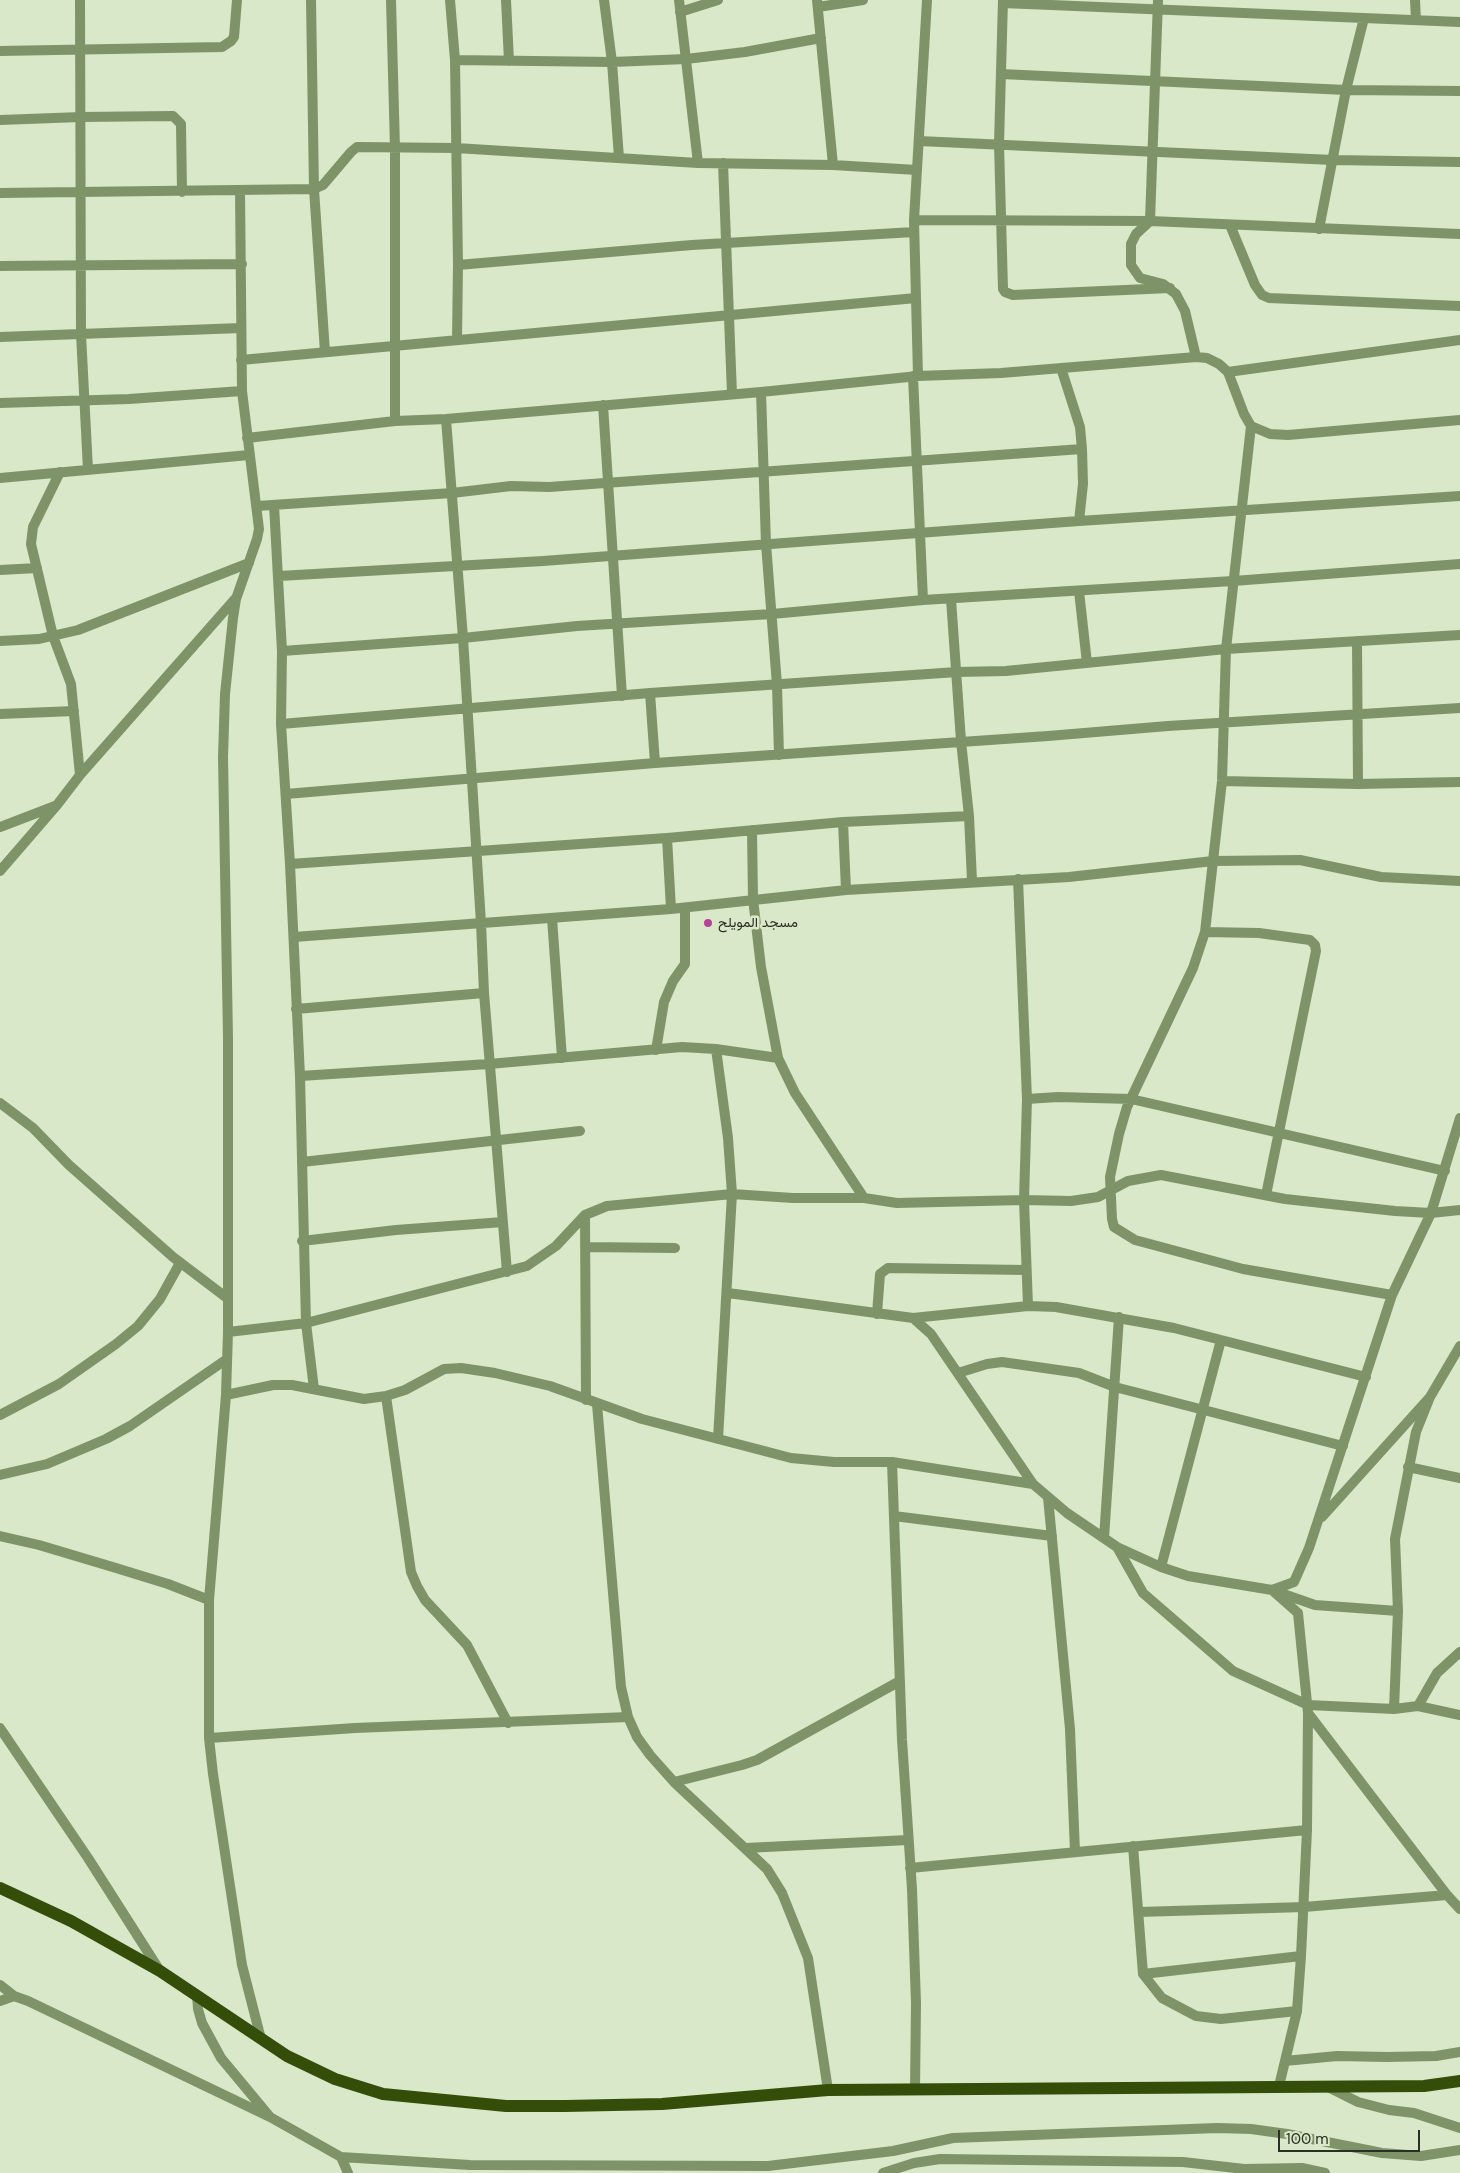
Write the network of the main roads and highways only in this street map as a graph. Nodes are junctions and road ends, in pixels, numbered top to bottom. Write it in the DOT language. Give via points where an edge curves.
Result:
graph roads {
  1 [pos="0,1888"];
  2 [pos="1460,2081"];
  1 -- 2 [label="main road" via="71,1921 160,1971 287,2056 335,2079 383,2094 506,2106 662,2104 828,2090 1424,2086"];
}
